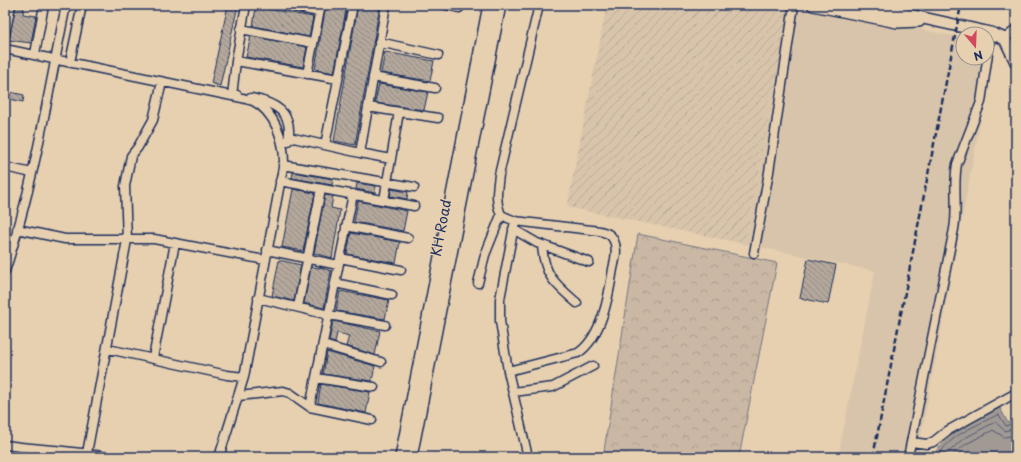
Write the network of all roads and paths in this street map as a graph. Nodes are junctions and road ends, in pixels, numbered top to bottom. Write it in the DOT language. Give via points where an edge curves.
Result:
graph roads {
  1 [pos="44,5"];
  2 [pos="66,5"];
  3 [pos="82,5"];
  4 [pos="246,5"];
  5 [pos="284,5"];
  6 [pos="353,5"];
  7 [pos="386,5"];
  8 [pos="446,5"];
  9 [pos="462,5"];
  10 [pos="489,5"];
  11 [pos="500,5"];
  12 [pos="539,5"];
  13 [pos="794,5"];
  14 [pos="813,5"];
  15 [pos="864,5"];
  16 [pos="9,7"];
  17 [pos="320,8"];
  18 [pos="932,21"];
  19 [pos="957,26"];
  20 [pos="241,29"];
  21 [pos="1016,29"];
  22 [pos="5,35"];
  23 [pos="995,35"];
  24 [pos="1004,39"];
  25 [pos="379,42"];
  26 [pos="313,43"];
  27 [pos="5,48"];
  28 [pos="34,54"];
  29 [pos="438,55"];
  30 [pos="55,58"];
  31 [pos="236,61"];
  32 [pos="70,62"];
  33 [pos="1016,62"];
  34 [pos="986,66"];
  35 [pos="308,74"];
  36 [pos="373,77"];
  37 [pos="338,79"];
  38 [pos="162,82"];
  39 [pos="435,88"];
  40 [pos="232,96"];
  41 [pos="368,107"];
  42 [pos="399,112"];
  43 [pos="438,118"];
  44 [pos="289,137"];
  45 [pos="325,145"];
  46 [pos="360,153"];
  47 [pos="391,159"];
  48 [pos="284,164"];
  49 [pos="5,167"];
  50 [pos="32,173"];
  51 [pos="280,181"];
  52 [pos="387,183"];
  53 [pos="414,187"];
  54 [pos="321,189"];
  55 [pos="352,194"];
  56 [pos="384,200"];
  57 [pos="414,206"];
  58 [pos="501,215"];
  59 [pos="514,225"];
  60 [pos="346,226"];
  61 [pos="17,229"];
  62 [pos="408,238"];
  63 [pos="127,240"];
  64 [pos="175,243"];
  65 [pos="542,245"];
  66 [pos="267,250"];
  67 [pos="754,253"];
  68 [pos="307,258"];
  69 [pos="265,260"];
  70 [pos="339,262"];
  71 [pos="589,262"];
  72 [pos="401,270"];
  73 [pos="5,271"];
  74 [pos="335,283"];
  75 [pos="478,283"];
  76 [pos="392,295"];
  77 [pos="258,298"];
  78 [pos="577,303"];
  79 [pos="298,307"];
  80 [pos="329,315"];
  81 [pos="385,325"];
  82 [pos="322,345"];
  83 [pos="108,349"];
  84 [pos="153,358"];
  85 [pos="381,362"];
  86 [pos="593,366"];
  87 [pos="508,371"];
  88 [pos="244,377"];
  89 [pos="316,378"];
  90 [pos="374,387"];
  91 [pos="513,392"];
  92 [pos="1016,393"];
  93 [pos="239,396"];
  94 [pos="310,407"];
  95 [pos="372,420"];
  96 [pos="912,442"];
  97 [pos="5,445"];
  98 [pos="87,453"];
  99 [pos="76,454"];
  100 [pos="106,457"];
  101 [pos="219,457"];
  102 [pos="402,457"];
  103 [pos="412,457"];
  104 [pos="528,457"];
  105 [pos="908,457"];
  1 -- 28 [label="street"];
  2 -- 30 [label="street"];
  3 -- 32 [label="street"];
  4 -- 20 [label="street"];
  5 -- 17 [label="street"];
  6 -- 37 [label="street"];
  7 -- 25 [label="street"];
  8 -- 9 [label="street" via="459,8"];
  10 -- 102 [label="main road, KH Road"];
  11 -- 103 [label="main road, KH Road"];
  12 -- 58 [label="street" via="499,175 496,198"];
  13 -- 67 [label="street"];
  14 -- 18 [label="main road" via="898,22"];
  15 -- 18 [label="main road"];
  16 -- 22 [label="street"];
  17 -- 26 [label="street"];
  18 -- 19 [label="main road"];
  20 -- 26 [label="street"];
  20 -- 31 [label="street"];
  21 -- 24 [label="street"];
  23 -- 24 [label="main road"];
  24 -- 33 [label="main road"];
  25 -- 29 [label="street"];
  25 -- 36 [label="street"];
  26 -- 35 [label="street"];
  27 -- 28 [label="street"];
  28 -- 30 [label="street"];
  30 -- 32 [label="street"];
  30 -- 50 [label="street"];
  31 -- 35 [label="street"];
  31 -- 40 [label="street"];
  32 -- 38 [label="street"];
  34 -- 96 [label="street" via="981,102 955,174 956,218"];
  35 -- 37 [label="street"];
  36 -- 39 [label="street"];
  36 -- 41 [label="street"];
  37 -- 45 [label="street"];
  38 -- 40 [label="street"];
  38 -- 63 [label="street" via="153,120 131,156 125,186"];
  40 -- 44 [label="street" via="249,97 275,105 285,116"];
  40 -- 48 [label="street" via="253,102 264,109 273,120 284,148"];
  41 -- 42 [label="street"];
  41 -- 46 [label="street"];
  42 -- 43 [label="street"];
  42 -- 47 [label="street"];
  44 -- 45 [label="street"];
  44 -- 48 [label="street"];
  45 -- 46 [label="street"];
  46 -- 47 [label="street"];
  47 -- 52 [label="street"];
  48 -- 51 [label="street"];
  48 -- 52 [label="street"];
  49 -- 50 [label="street"];
  50 -- 61 [label="street"];
  51 -- 54 [label="street"];
  51 -- 66 [label="street"];
  52 -- 53 [label="street"];
  52 -- 56 [label="street"];
  54 -- 55 [label="street"];
  54 -- 68 [label="street"];
  55 -- 56 [label="street"];
  55 -- 60 [label="street"];
  56 -- 57 [label="street"];
  58 -- 59 [label="street"];
  58 -- 75 [label="street" via="484,255"];
  59 -- 65 [label="street"];
  59 -- 87 [label="street" via="500,299 500,321"];
  59 -- 87 [label="street" via="600,231 610,234 615,242 616,253 608,304 583,350"];
  60 -- 62 [label="street"];
  60 -- 70 [label="street"];
  61 -- 63 [label="street" via="65,239"];
  61 -- 73 [label="street"];
  63 -- 64 [label="street" via="154,239"];
  63 -- 83 [label="street"];
  64 -- 69 [label="street"];
  64 -- 84 [label="street"];
  65 -- 71 [label="street"];
  65 -- 78 [label="street" via="543,263 548,274"];
  66 -- 68 [label="street"];
  66 -- 69 [label="street"];
  68 -- 70 [label="street"];
  68 -- 79 [label="street"];
  69 -- 77 [label="street"];
  70 -- 72 [label="street"];
  70 -- 74 [label="street"];
  74 -- 76 [label="street"];
  74 -- 80 [label="street"];
  77 -- 79 [label="street"];
  77 -- 88 [label="street"];
  79 -- 80 [label="street"];
  80 -- 81 [label="street"];
  80 -- 82 [label="street"];
  82 -- 85 [label="street"];
  82 -- 89 [label="street"];
  83 -- 84 [label="street"];
  83 -- 98 [label="street"];
  84 -- 88 [label="street"];
  86 -- 91 [label="street" via="552,387"];
  87 -- 91 [label="street"];
  88 -- 93 [label="street"];
  89 -- 90 [label="street"];
  89 -- 94 [label="street"];
  91 -- 104 [label="street"];
  92 -- 96 [label="street" via="947,431 933,442"];
  93 -- 94 [label="street" via="283,391"];
  93 -- 101 [label="street"];
  94 -- 95 [label="street"];
  96 -- 105 [label="street"];
  97 -- 99 [label="street"];
  98 -- 99 [label="street"];
  98 -- 100 [label="street"];
}
